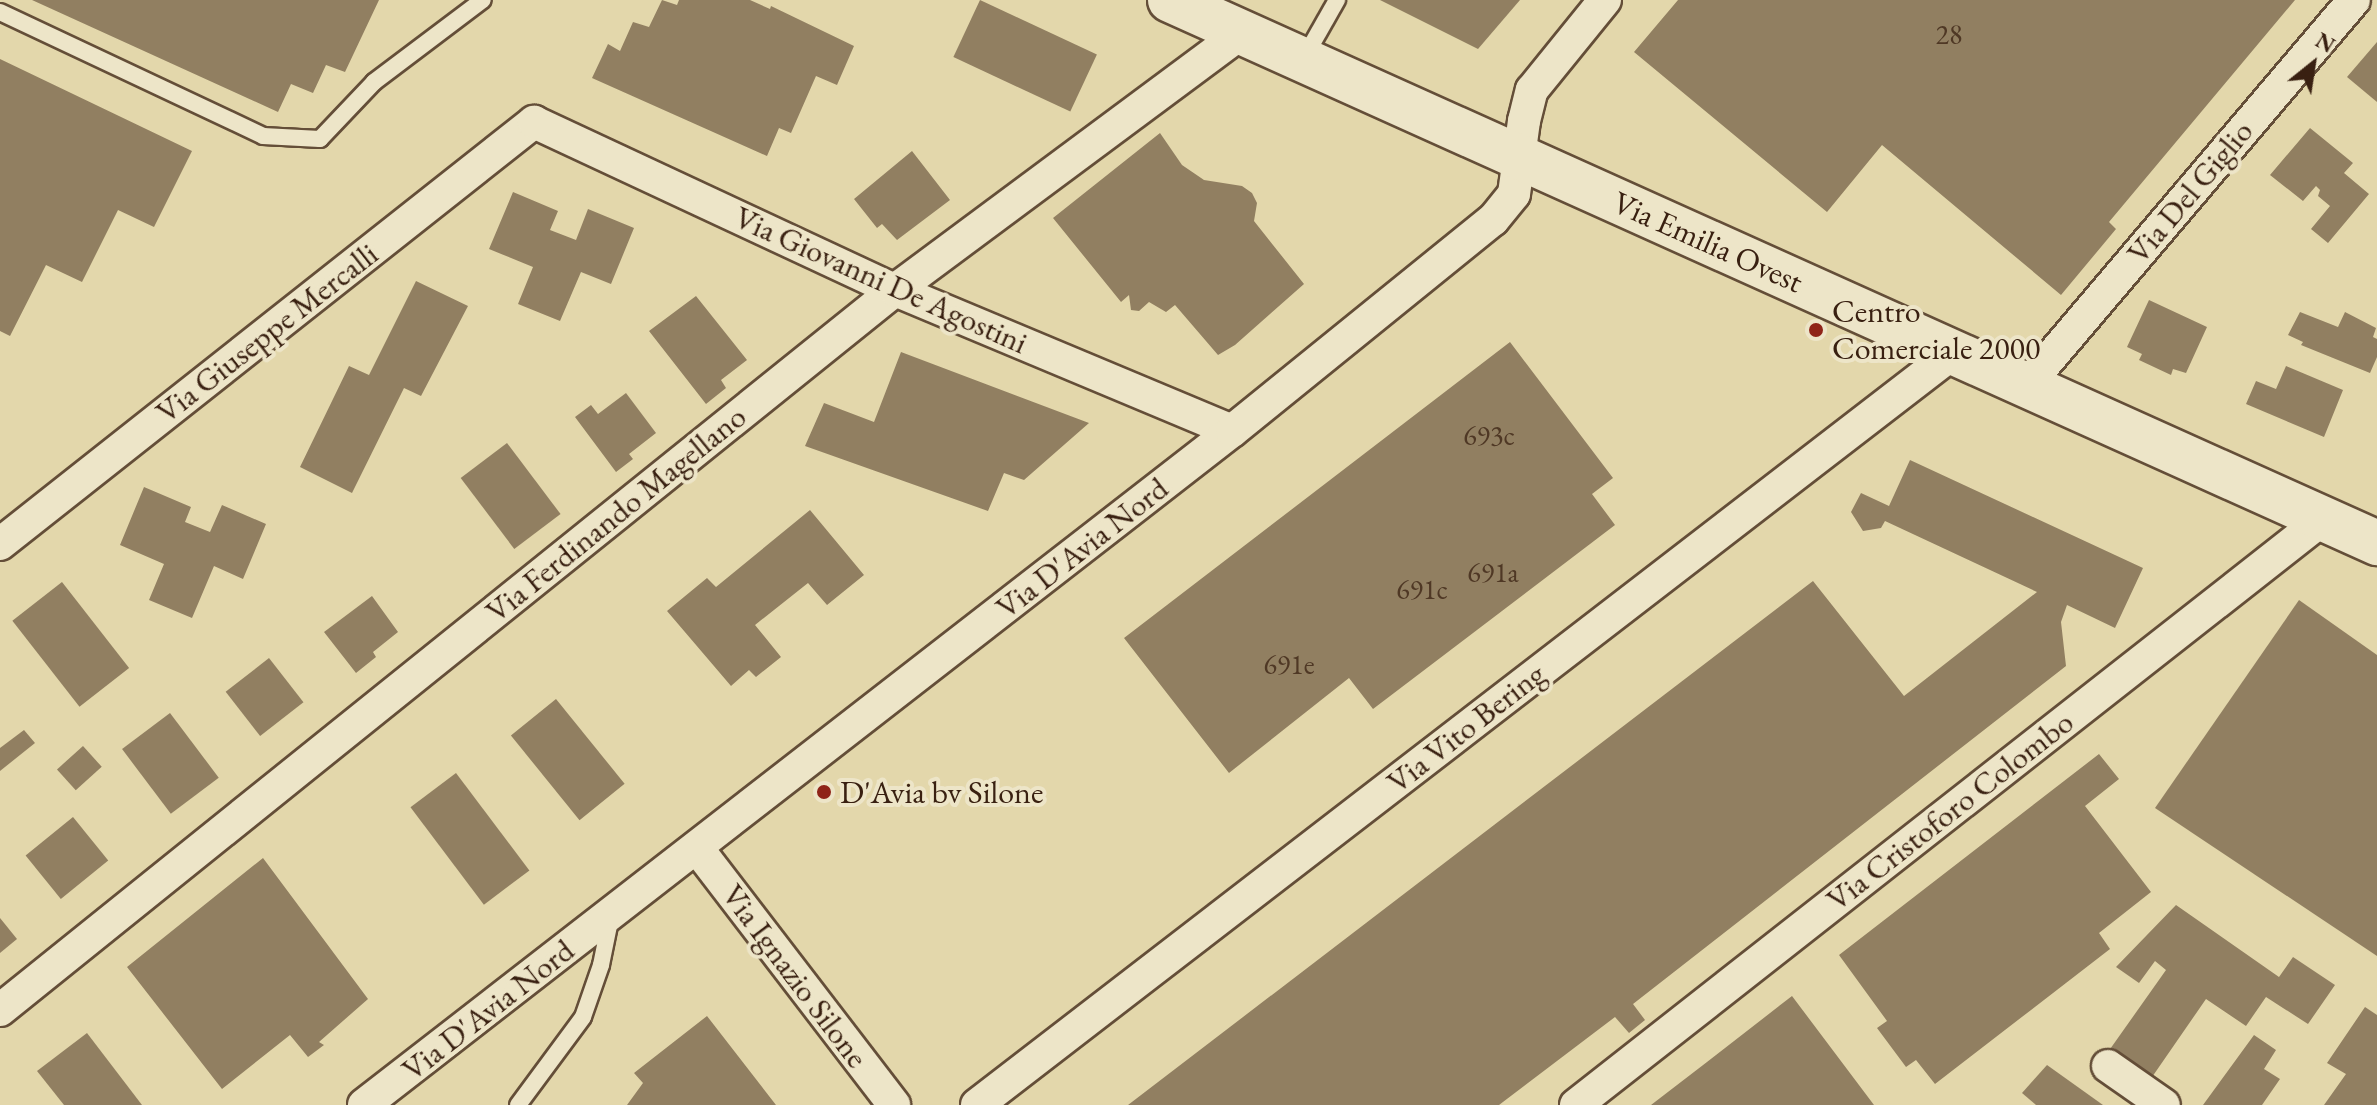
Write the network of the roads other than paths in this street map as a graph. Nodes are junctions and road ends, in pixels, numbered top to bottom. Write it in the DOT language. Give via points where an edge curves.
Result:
graph roads {
  1 [pos="483,0"];
  2 [pos="1170,0"];
  3 [pos="1337,0"];
  4 [pos="1605,0"];
  5 [pos="2354,0"];
  6 [pos="0,12"];
  7 [pos="1242,32"];
  8 [pos="1303,59"];
  9 [pos="534,122"];
  10 [pos="1520,157"];
  11 [pos="895,290"];
  12 [pos="1954,352"];
  13 [pos="2027,385"];
  14 [pos="1232,431"];
  15 [pos="2324,518"];
  16 [pos="2377,543"];
  17 [pos="0,544"];
  18 [pos="697,848"];
  19 [pos="611,914"];
  20 [pos="0,1010"];
  21 [pos="2108,1066"];
  22 [pos="364,1105"];
  23 [pos="518,1105"];
  24 [pos="894,1105"];
  25 [pos="977,1105"];
  26 [pos="1576,1105"];
  27 [pos="2164,1105"];
  1 -- 6 [label="lane" via="374,82 320,139 263,136"];
  2 -- 7 [label="main road, Via Emilia Ovest"];
  3 -- 8 [label="lane"];
  4 -- 10 [label="street, Via D'Avia Nord" via="1532,90"];
  5 -- 13 [label="street, Via Del Giglio"];
  7 -- 8 [label="main road, Via Emilia Ovest"];
  7 -- 11 [label="street, Via Ferdinando Magellano"];
  8 -- 10 [label="main road, Via Emilia Ovest"];
  9 -- 11 [label="street, Via Giovanni De Agostini"];
  9 -- 17 [label="street, Via Giuseppe Mercalli"];
  10 -- 12 [label="main road, Via Emilia Ovest"];
  10 -- 14 [label="street, Via D'Avia Nord" via="1514,194 1493,220"];
  11 -- 14 [label="street, Via Giovanni De Agostini"];
  11 -- 20 [label="street, Via Ferdinando Magellano"];
  12 -- 13 [label="main road, Via Emilia Ovest"];
  12 -- 25 [label="street, Via Vito Bering"];
  13 -- 15 [label="main road, Via Emilia Ovest"];
  14 -- 18 [label="street, Via D'Avia Nord"];
  15 -- 16 [label="main road, Via Emilia Ovest"];
  15 -- 26 [label="street, Via Cristoforo Colombo"];
  18 -- 19 [label="street, Via D'Avia Nord"];
  18 -- 24 [label="street, Via Ignazio Silone"];
  19 -- 22 [label="street, Via D'Avia Nord"];
  19 -- 23 [label="lane, Via D'Avia Nord" via="583,1017"];
  21 -- 27 [label="street"];
}
